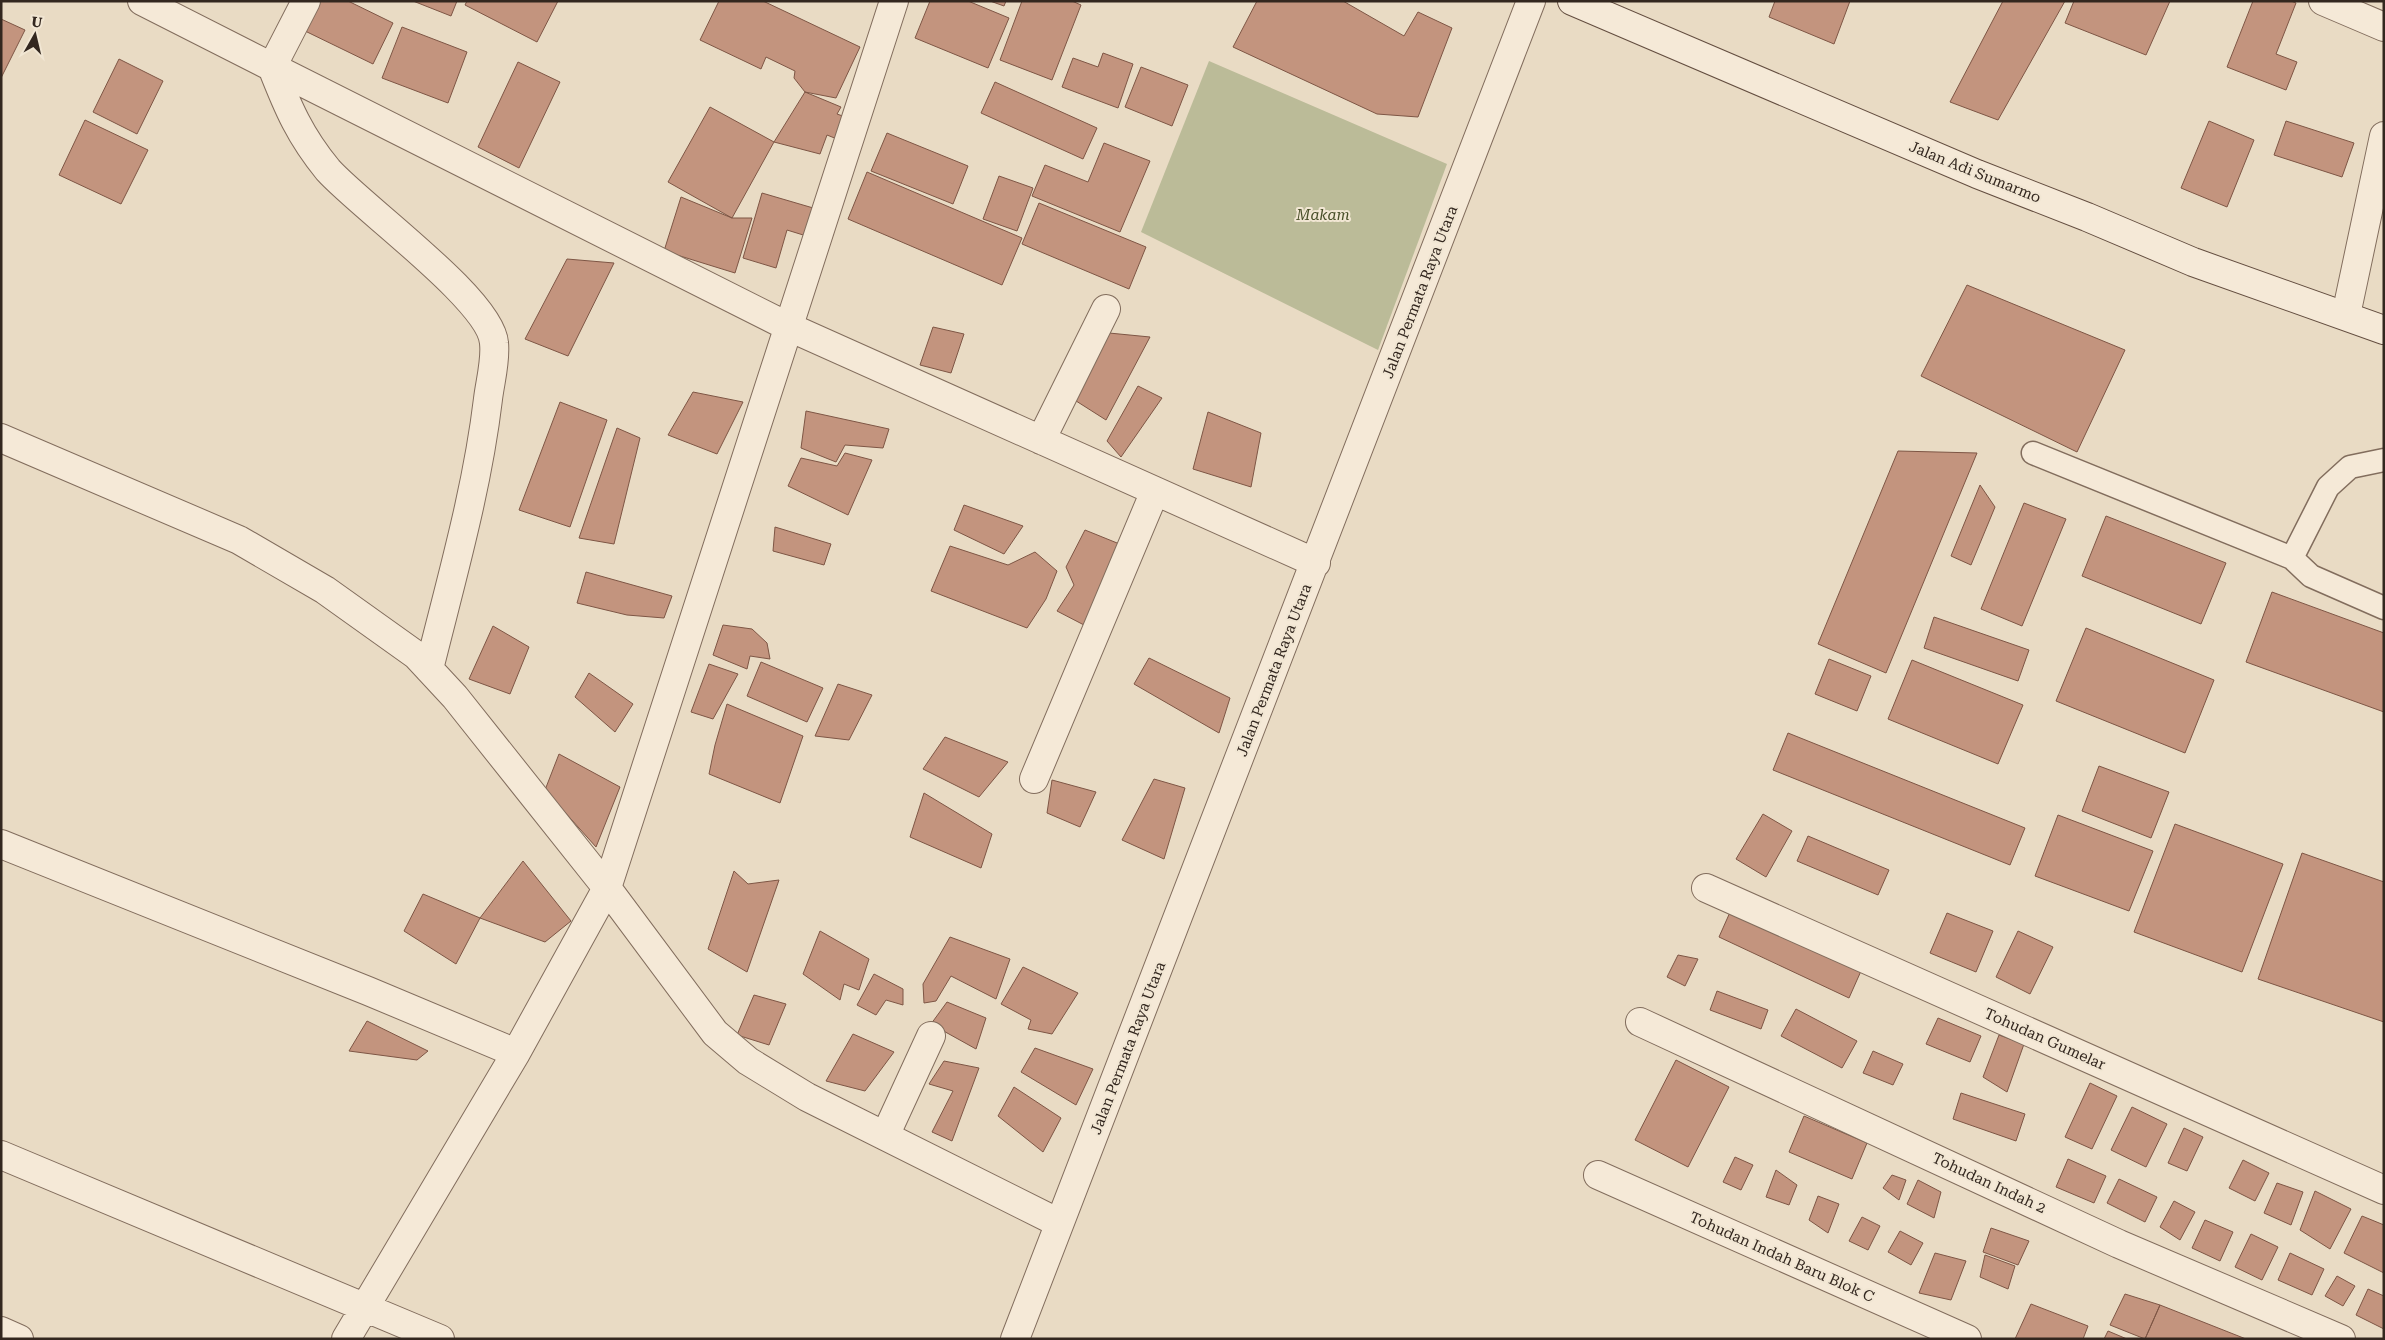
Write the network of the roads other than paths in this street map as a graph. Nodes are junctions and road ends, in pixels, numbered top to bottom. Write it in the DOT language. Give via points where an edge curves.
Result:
graph roads {
  1 [pos="142,1"];
  2 [pos="306,1"];
  3 [pos="894,1"];
  4 [pos="1531,1"];
  5 [pos="1572,1"];
  6 [pos="2323,1"];
  7 [pos="2384,27"];
  8 [pos="272,68"];
  9 [pos="2384,136"];
  10 [pos="1106,309"];
  11 [pos="2346,315"];
  12 [pos="789,327"];
  13 [pos="2384,330"];
  14 [pos="1,438"];
  15 [pos="1041,440"];
  16 [pos="2033,453"];
  17 [pos="2384,460"];
  18 [pos="1155,491"];
  19 [pos="2292,558"];
  20 [pos="1316,563"];
  21 [pos="2384,608"];
  22 [pos="429,669"];
  23 [pos="1034,779"];
  24 [pos="1,844"];
  25 [pos="608,888"];
  26 [pos="1706,888"];
  27 [pos="1640,1022"];
  28 [pos="931,1036"];
  29 [pos="516,1053"];
  30 [pos="885,1136"];
  31 [pos="1,1155"];
  32 [pos="1598,1175"];
  33 [pos="2384,1190"];
  34 [pos="1060,1223"];
  35 [pos="365,1308"];
  36 [pos="1,1331"];
  37 [pos="19,1339"];
  38 [pos="346,1339"];
  39 [pos="440,1339"];
  40 [pos="1015,1339"];
  41 [pos="1967,1339"];
  42 [pos="2341,1339"];
  1 -- 8 [label="street"];
  2 -- 8 [label="street"];
  3 -- 12 [label="street"];
  4 -- 20 [label="street, Jalan Permata Raya Utara"];
  5 -- 11 [label="street, Jalan Adi Sumarmo" via="2192,262"];
  6 -- 7 [label="street"];
  8 -- 12 [label="street"];
  8 -- 22 [label="street" via="292,117 329,171 480,311 494,342 482,447"];
  9 -- 11 [label="street"];
  10 -- 15 [label="street"];
  11 -- 13 [label="street, Jalan Adi Sumarmo"];
  12 -- 15 [label="street"];
  12 -- 25 [label="street"];
  14 -- 22 [label="street" via="240,540 325,590 416,655"];
  15 -- 18 [label="street"];
  16 -- 19 [label="lane"];
  17 -- 19 [label="lane" via="2350,467 2328,487"];
  18 -- 20 [label="street"];
  18 -- 23 [label="street"];
  19 -- 21 [label="lane" via="2312,576"];
  20 -- 34 [label="street, Jalan Permata Raya Utara"];
  22 -- 25 [label="street"];
  24 -- 29 [label="street"];
  25 -- 29 [label="street"];
  25 -- 30 [label="street" via="715,1033 748,1061 799,1092"];
  26 -- 33 [label="street, Tohudan Gumelar"];
  27 -- 42 [label="street, Tohudan Indah 2" via="2119,1244"];
  28 -- 30 [label="street"];
  29 -- 35 [label="street"];
  30 -- 34 [label="street"];
  31 -- 35 [label="street"];
  32 -- 41 [label="street, Tohudan Indah Baru Blok C"];
  34 -- 40 [label="street, Jalan Permata Raya Utara"];
  35 -- 38 [label="street"];
  35 -- 39 [label="street"];
  36 -- 37 [label="street"];
}
